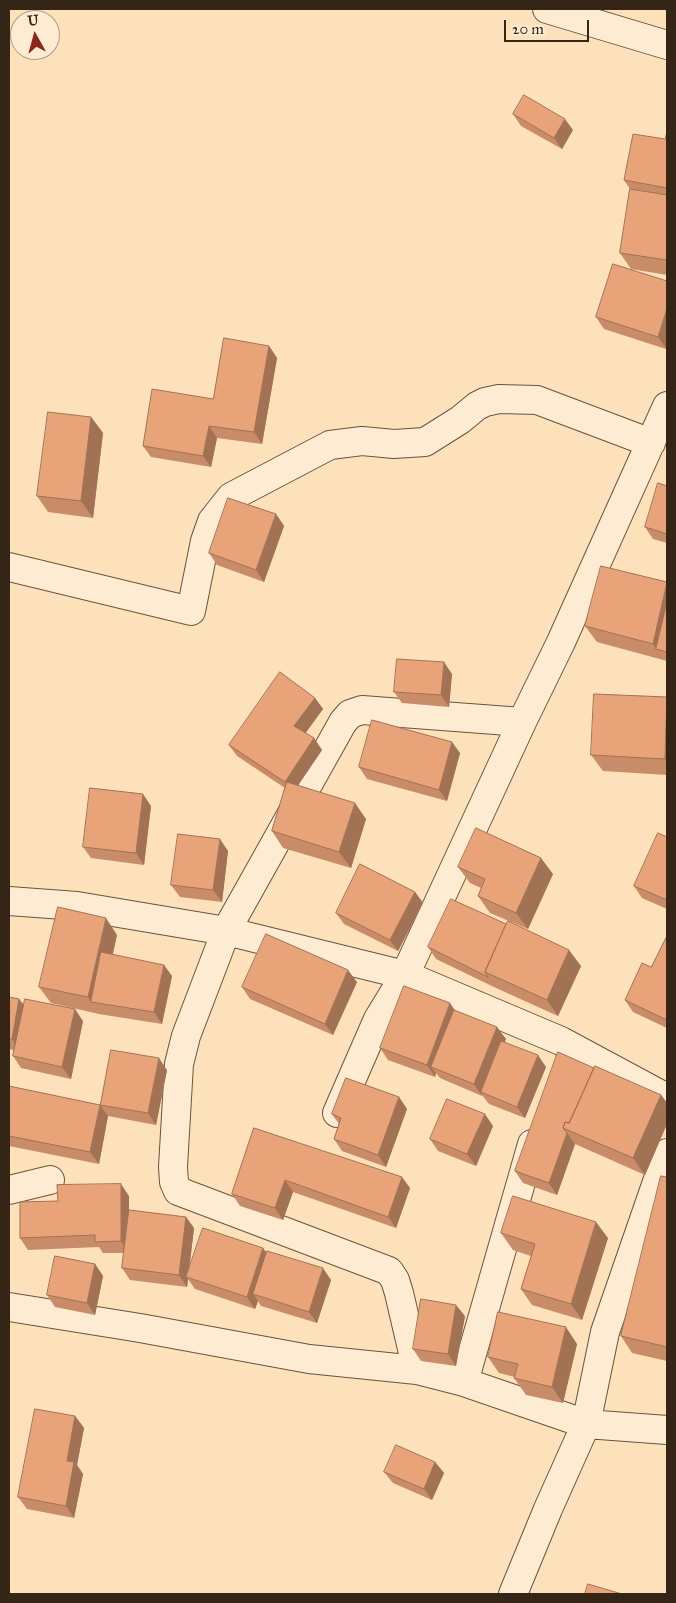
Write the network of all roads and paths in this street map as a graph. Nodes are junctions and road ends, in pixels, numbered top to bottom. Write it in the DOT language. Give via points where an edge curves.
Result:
graph roads {
  1 [pos="547,9"];
  2 [pos="667,45"];
  3 [pos="667,406"];
  4 [pos="650,443"];
  5 [pos="9,567"];
  6 [pos="522,722"];
  7 [pos="9,901"];
  8 [pos="226,931"];
  9 [pos="397,973"];
  10 [pos="561,1041"];
  11 [pos="553,1070"];
  12 [pos="667,1098"];
  13 [pos="335,1117"];
  14 [pos="539,1117"];
  15 [pos="667,1153"];
  16 [pos="50,1180"];
  17 [pos="9,1190"];
  18 [pos="9,1308"];
  19 [pos="417,1370"];
  20 [pos="464,1382"];
  21 [pos="586,1424"];
  22 [pos="667,1430"];
  23 [pos="513,1594"];
  1 -- 2 [label="street"];
  3 -- 4 [label="street"];
  4 -- 5 [label="street" via="537,400 499,399 477,406 425,442 362,441 330,445 231,497 212,521 191,610"];
  4 -- 6 [label="street"];
  6 -- 8 [label="street" via="362,710 350,714"];
  6 -- 9 [label="street"];
  7 -- 8 [label="street" via="77,906"];
  8 -- 9 [label="street"];
  8 -- 19 [label="street" via="186,1036 179,1064 175,1186 178,1191 389,1271 399,1293"];
  9 -- 10 [label="street"];
  9 -- 13 [label="street" via="374,1010 378,1020"];
  10 -- 11 [label="street"];
  10 -- 12 [label="street"];
  14 -- 20 [label="street"];
  15 -- 21 [label="street" via="605,1332"];
  16 -- 17 [label="street"];
  18 -- 19 [label="street" via="309,1358"];
  19 -- 20 [label="street"];
  20 -- 21 [label="street"];
  21 -- 22 [label="street"];
  21 -- 23 [label="street"];
}
